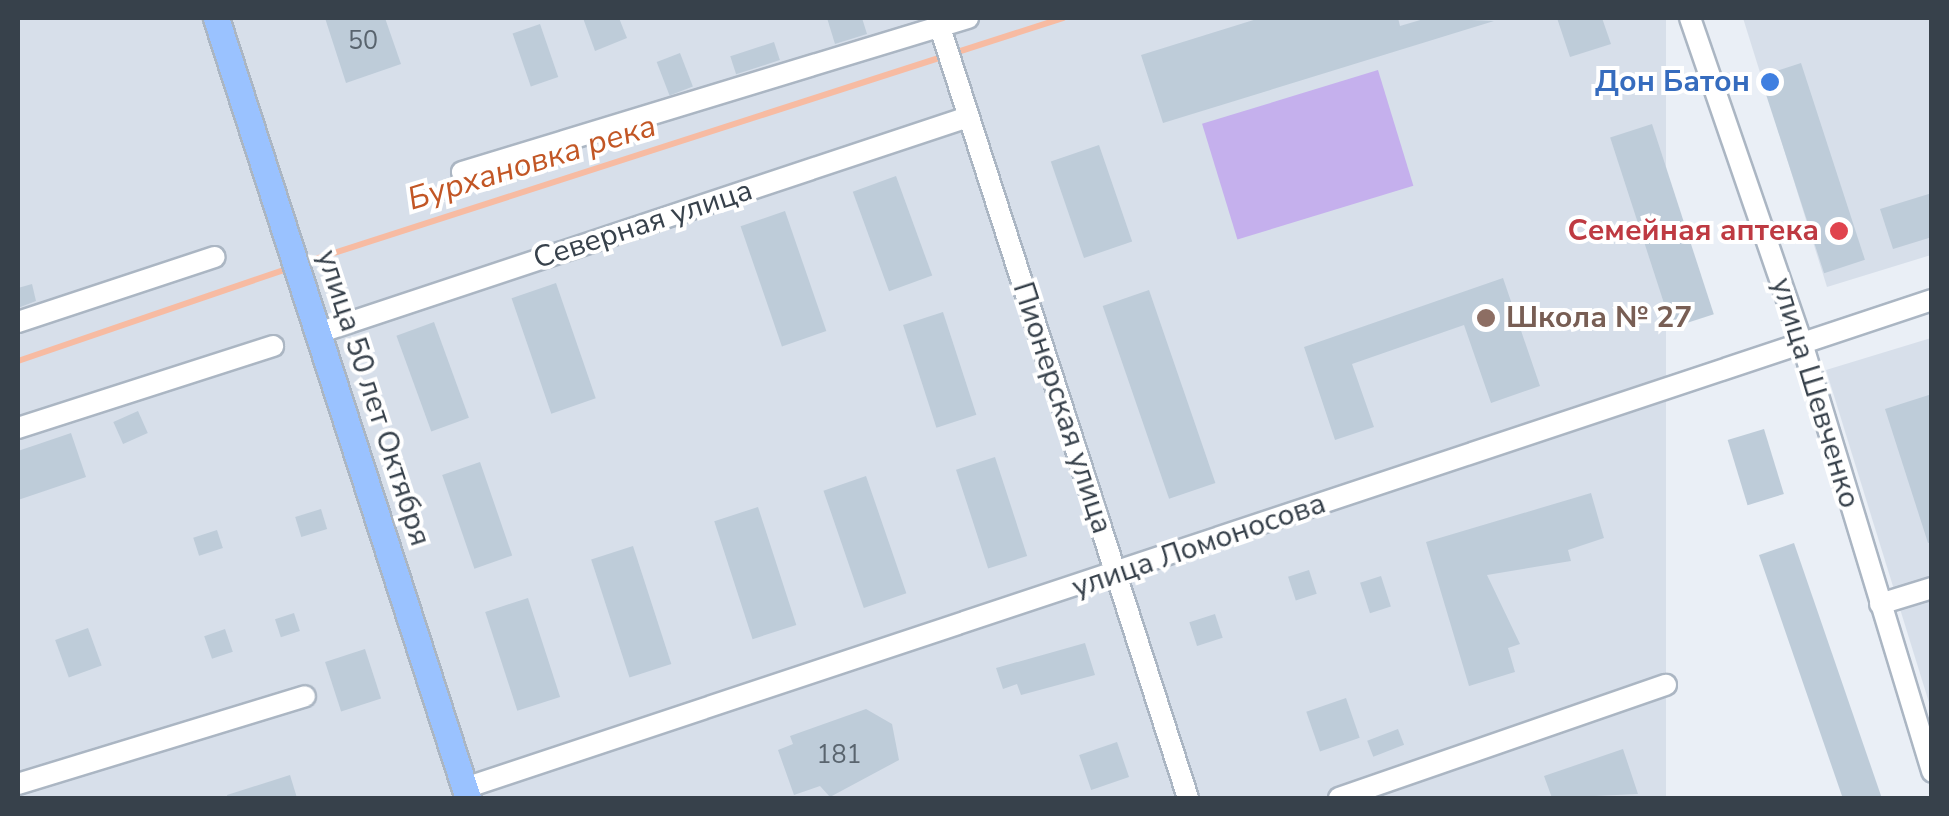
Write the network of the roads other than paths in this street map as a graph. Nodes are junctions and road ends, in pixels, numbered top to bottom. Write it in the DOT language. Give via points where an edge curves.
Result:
graph roads {
  1 [pos="216,18"];
  2 [pos="968,18"];
  3 [pos="1690,18"];
  4 [pos="938,22"];
  5 [pos="968,117"];
  6 [pos="462,172"];
  7 [pos="215,256"];
  8 [pos="1932,300"];
  9 [pos="18,322"];
  10 [pos="318,334"];
  11 [pos="1802,342"];
  12 [pos="273,346"];
  13 [pos="18,428"];
  14 [pos="1115,574"];
  15 [pos="1932,588"];
  16 [pos="1880,604"];
  17 [pos="1666,685"];
  18 [pos="306,696"];
  19 [pos="1932,772"];
  20 [pos="18,784"];
  21 [pos="467,793"];
  22 [pos="1188,798"];
  23 [pos="1339,798"];
  1 -- 10 [label="main road, улица 50 лет Октября"];
  2 -- 4 [label="street"];
  3 -- 11 [label="street, улица Шевченко"];
  4 -- 5 [label="street, Пионерская улица"];
  4 -- 6 [label="street"];
  5 -- 10 [label="street, Северная улица"];
  5 -- 14 [label="street, Пионерская улица"];
  7 -- 9 [label="street"];
  8 -- 11 [label="street, улица Ломоносова"];
  10 -- 21 [label="main road, улица 50 лет Октября"];
  11 -- 14 [label="street, улица Ломоносова"];
  11 -- 16 [label="street, улица Шевченко"];
  12 -- 13 [label="street"];
  14 -- 21 [label="street, улица Ломоносова"];
  14 -- 22 [label="street, Пионерская улица"];
  15 -- 16 [label="street"];
  16 -- 19 [label="street, улица Шевченко"];
  17 -- 23 [label="street"];
  18 -- 20 [label="street"];
}
